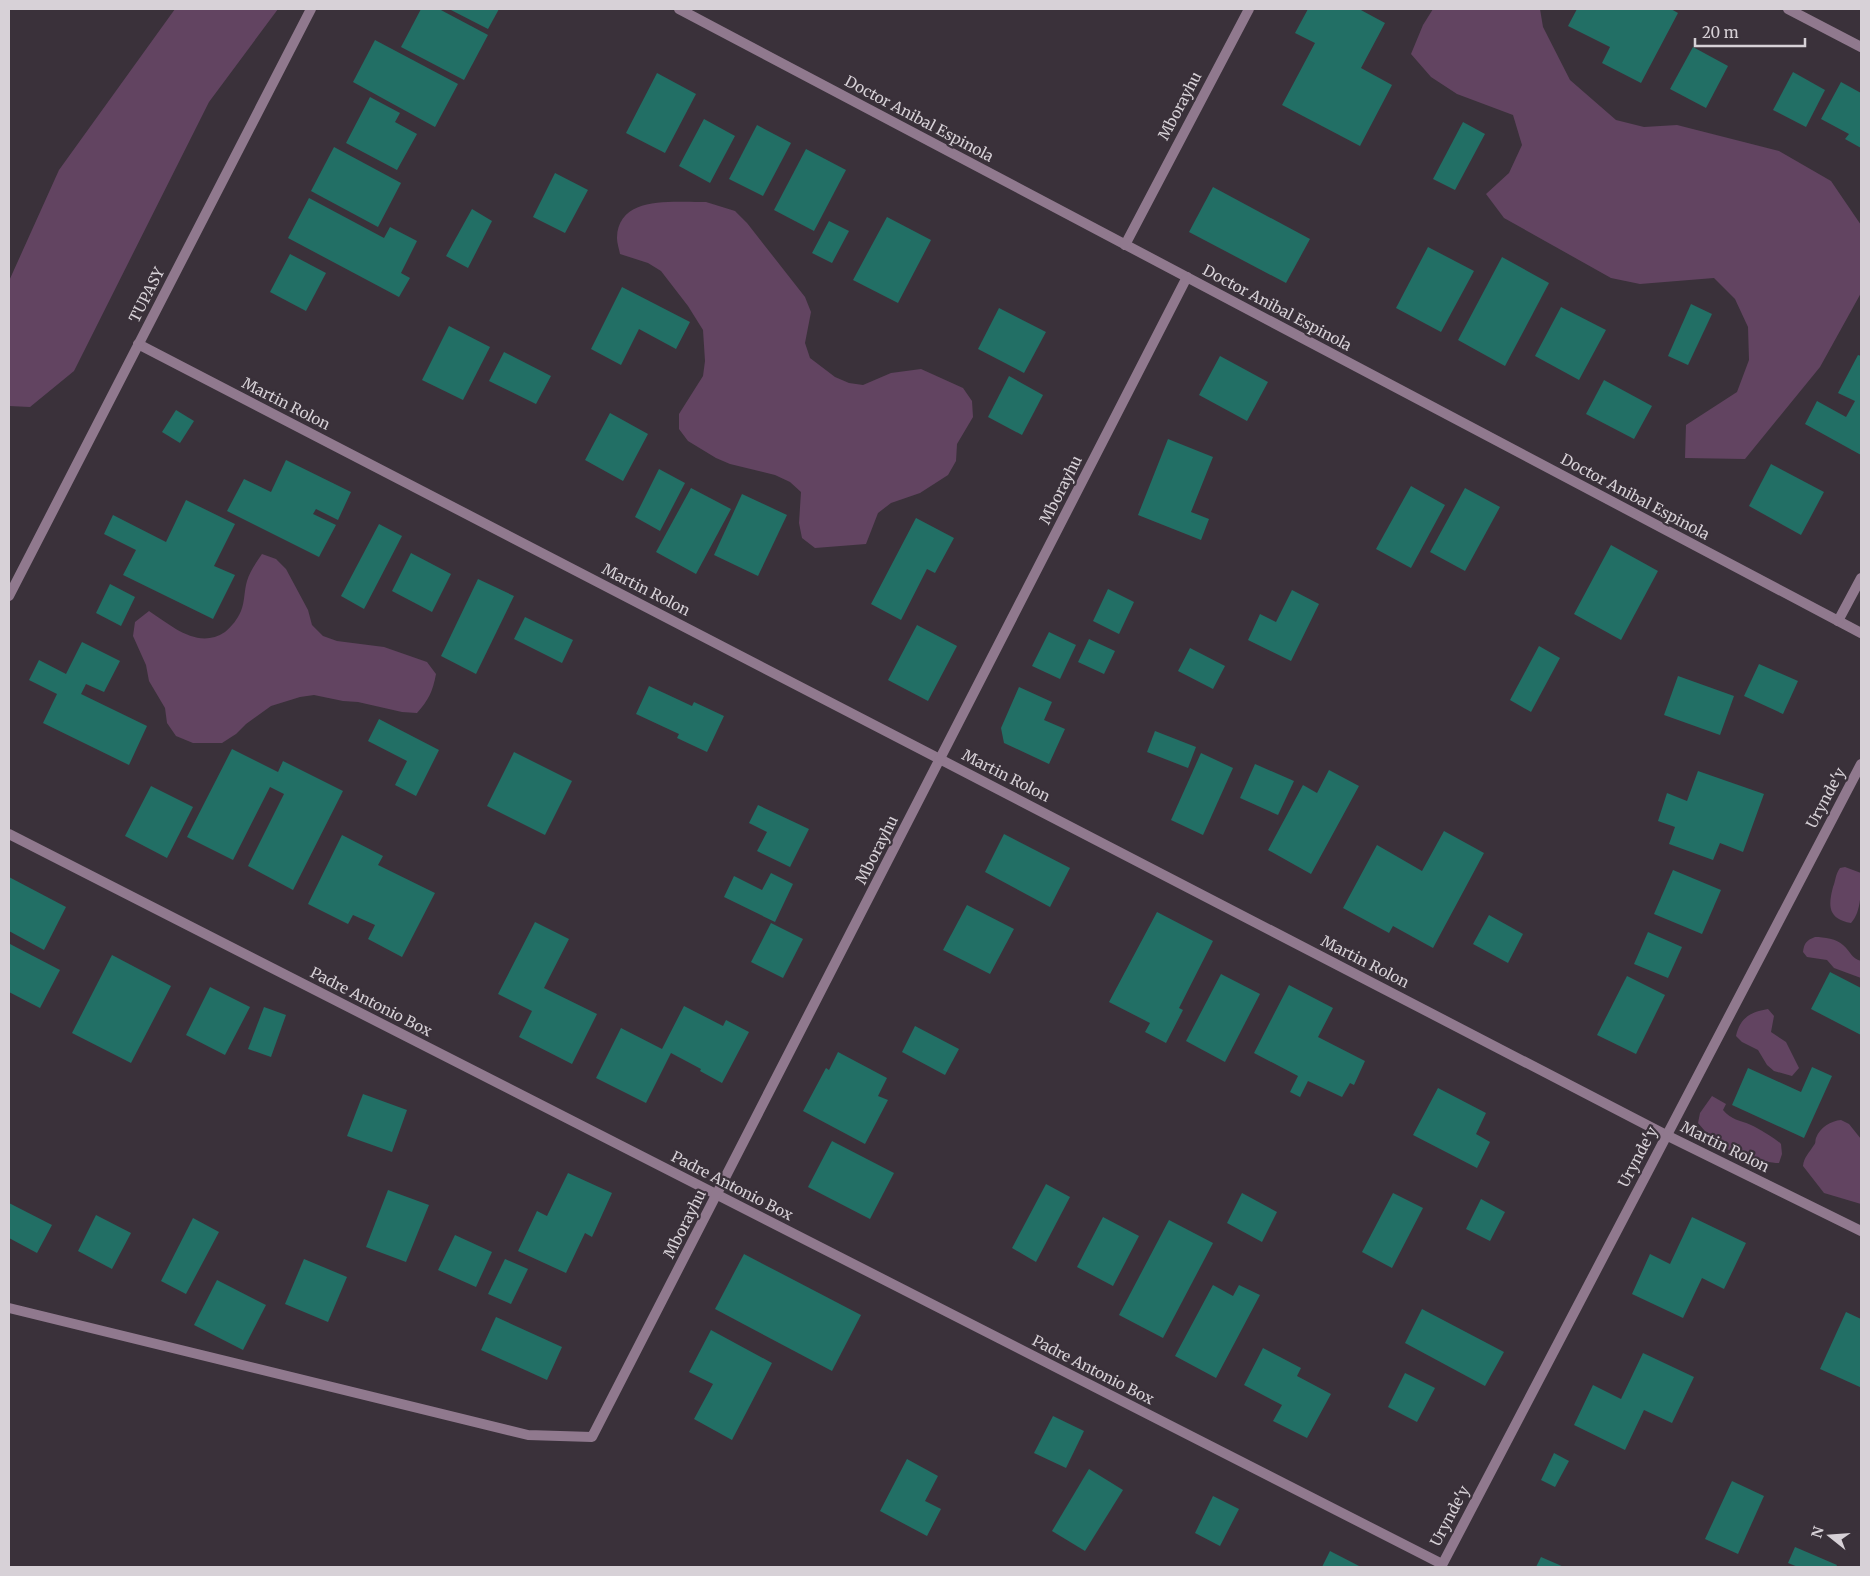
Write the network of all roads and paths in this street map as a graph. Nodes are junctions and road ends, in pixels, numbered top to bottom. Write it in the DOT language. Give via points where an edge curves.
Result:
graph roads {
  1 [pos="311,9"];
  2 [pos="679,9"];
  3 [pos="1249,9"];
  4 [pos="1788,9"];
  5 [pos="1861,47"];
  6 [pos="1125,245"];
  7 [pos="1186,277"];
  8 [pos="138,344"];
  9 [pos="1861,578"];
  10 [pos="9,596"];
  11 [pos="1838,621"];
  12 [pos="1861,633"];
  13 [pos="940,759"];
  14 [pos="1861,764"];
  15 [pos="9,834"];
  16 [pos="1666,1135"];
  17 [pos="717,1195"];
  18 [pos="1861,1231"];
  19 [pos="9,1308"];
  20 [pos="1441,1566"];
  1 -- 8 [label="street, TUPASY"];
  2 -- 6 [label="street, Doctor Anibal Espinola"];
  3 -- 6 [label="street, Mborayhu"];
  4 -- 5 [label="street"];
  6 -- 7 [label="street, Doctor Anibal Espinola"];
  7 -- 11 [label="street, Doctor Anibal Espinola"];
  7 -- 13 [label="street, Mborayhu"];
  8 -- 10 [label="street, TUPASY"];
  8 -- 13 [label="street, Martin Rolon"];
  9 -- 11 [label="street"];
  11 -- 12 [label="street, Doctor Anibal Espinola"];
  13 -- 16 [label="street, Martin Rolon"];
  13 -- 17 [label="street, Mborayhu"];
  14 -- 16 [label="street, Urynde'y"];
  15 -- 17 [label="street, Padre Antonio Box"];
  16 -- 18 [label="street, Martin Rolon"];
  16 -- 20 [label="street, Urynde'y"];
  17 -- 19 [label="street, Mborayhu" via="592,1437 528,1435"];
  17 -- 20 [label="street, Padre Antonio Box"];
}
